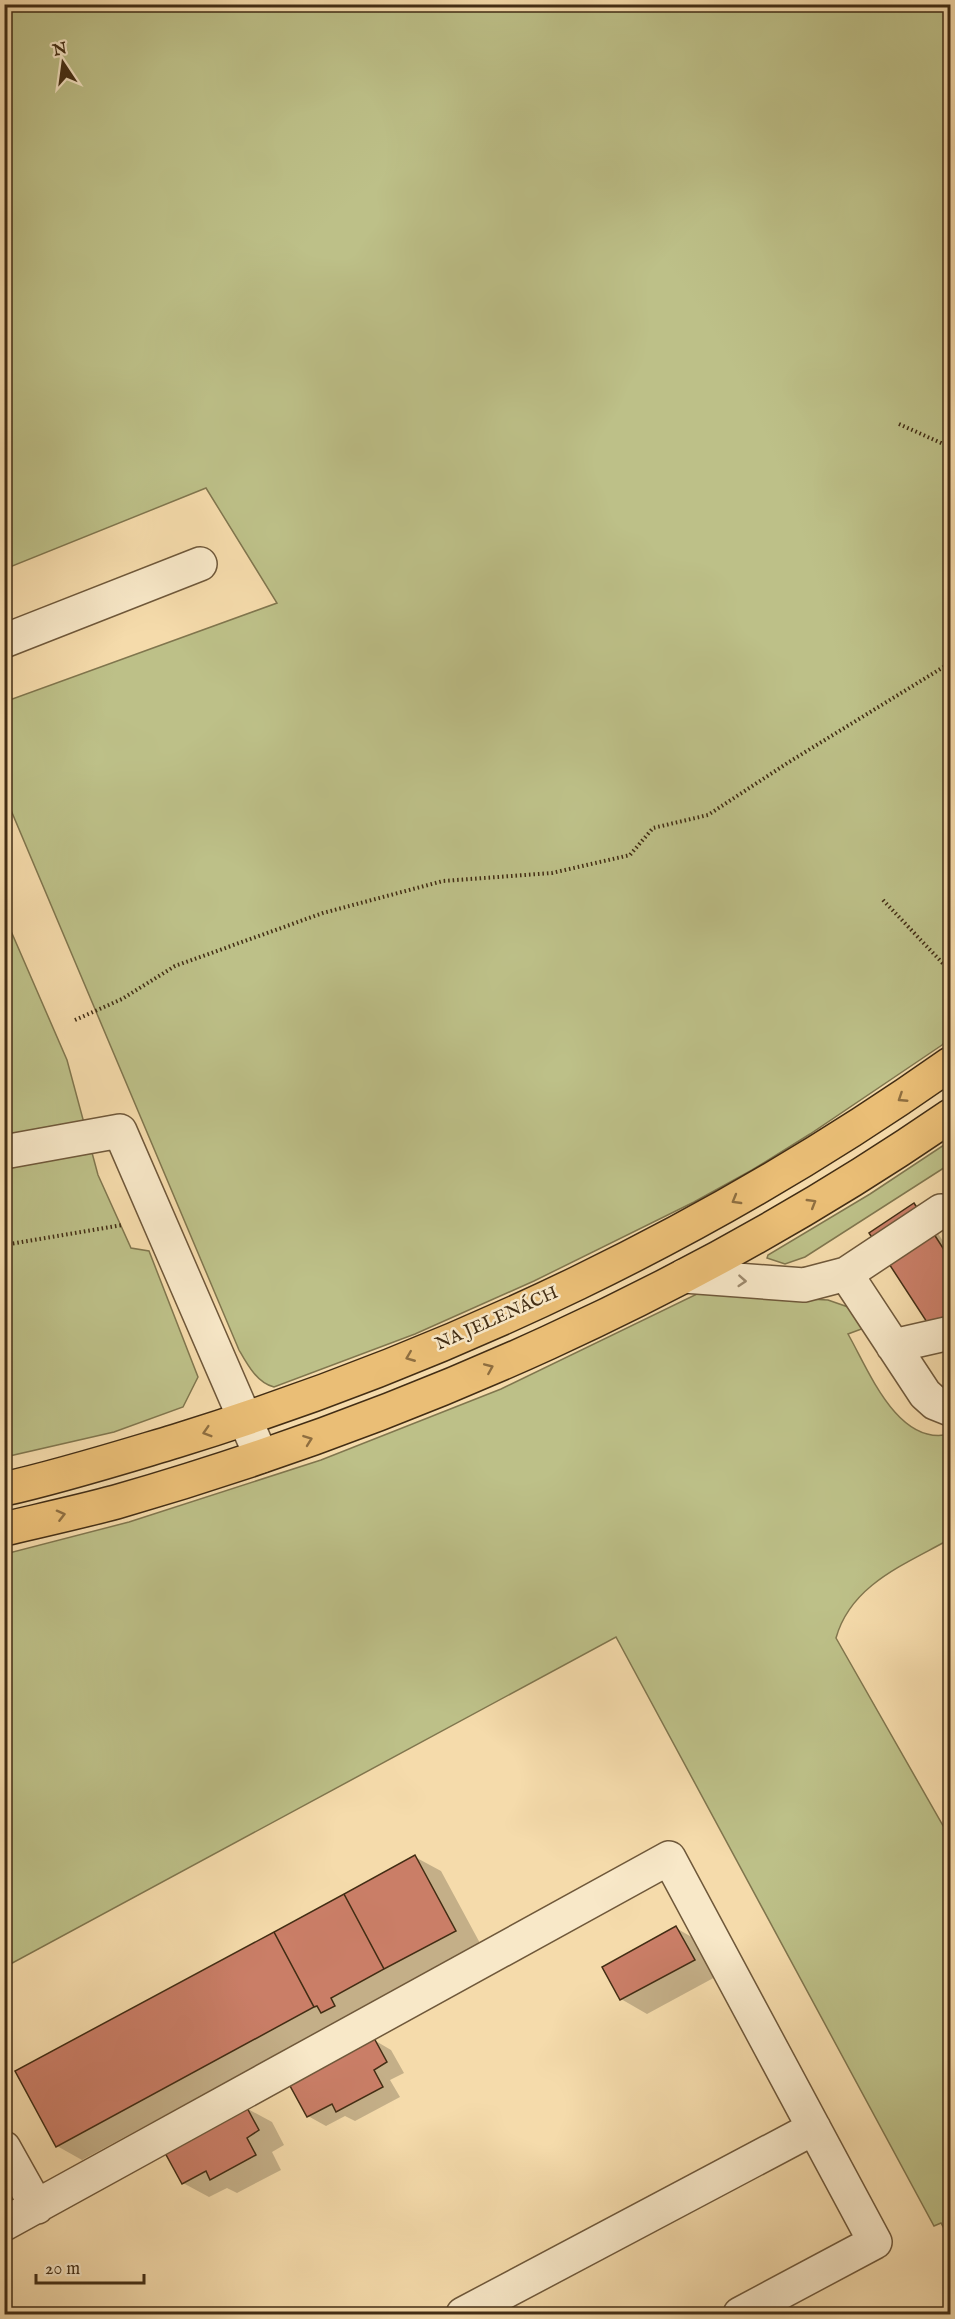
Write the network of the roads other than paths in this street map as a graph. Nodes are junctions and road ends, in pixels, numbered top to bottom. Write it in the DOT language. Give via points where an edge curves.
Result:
graph roads {
  1 [pos="200,564"];
  2 [pos="4,640"];
  3 [pos="951,1064"];
  4 [pos="951,1116"];
  5 [pos="4,1152"];
  6 [pos="948,1207"];
  7 [pos="846,1274"];
  8 [pos="684,1276"];
  9 [pos="951,1333"];
  10 [pos="893,1346"];
  11 [pos="951,1410"];
  12 [pos="245,1420"];
  13 [pos="261,1456"];
  14 [pos="4,1489"];
  15 [pos="4,1529"];
  16 [pos="814,2128"];
  17 [pos="4,2148"];
  18 [pos="37,2207"];
  19 [pos="4,2224"];
  20 [pos="463,2314"];
  21 [pos="740,2314"];
  1 -- 2 [label="lane"];
  3 -- 12 [label="main road, NA JELENÁCH, one-way" via="789,1170 634,1256 478,1329"];
  8 -- 4 [label="main road, one-way" via="842,1185"];
  5 -- 12 [label="lane" via="120,1131"];
  6 -- 7 [label="lane"];
  8 -- 7 [label="lane, one-way" via="804,1285"];
  7 -- 10 [label="lane"];
  13 -- 8 [label="main road, one-way" via="398,1407 493,1367"];
  9 -- 10 [label="lane"];
  10 -- 11 [label="lane" via="925,1394"];
  12 -- 13 [label="lane"];
  12 -- 14 [label="main road, NA JELENÁCH, one-way"];
  15 -- 13 [label="main road, one-way" via="114,1502"];
  16 -- 18 [label="lane" via="669,1858"];
  16 -- 20 [label="lane"];
  16 -- 21 [label="lane" via="875,2242"];
  17 -- 18 [label="lane"];
  18 -- 19 [label="lane"];
}
